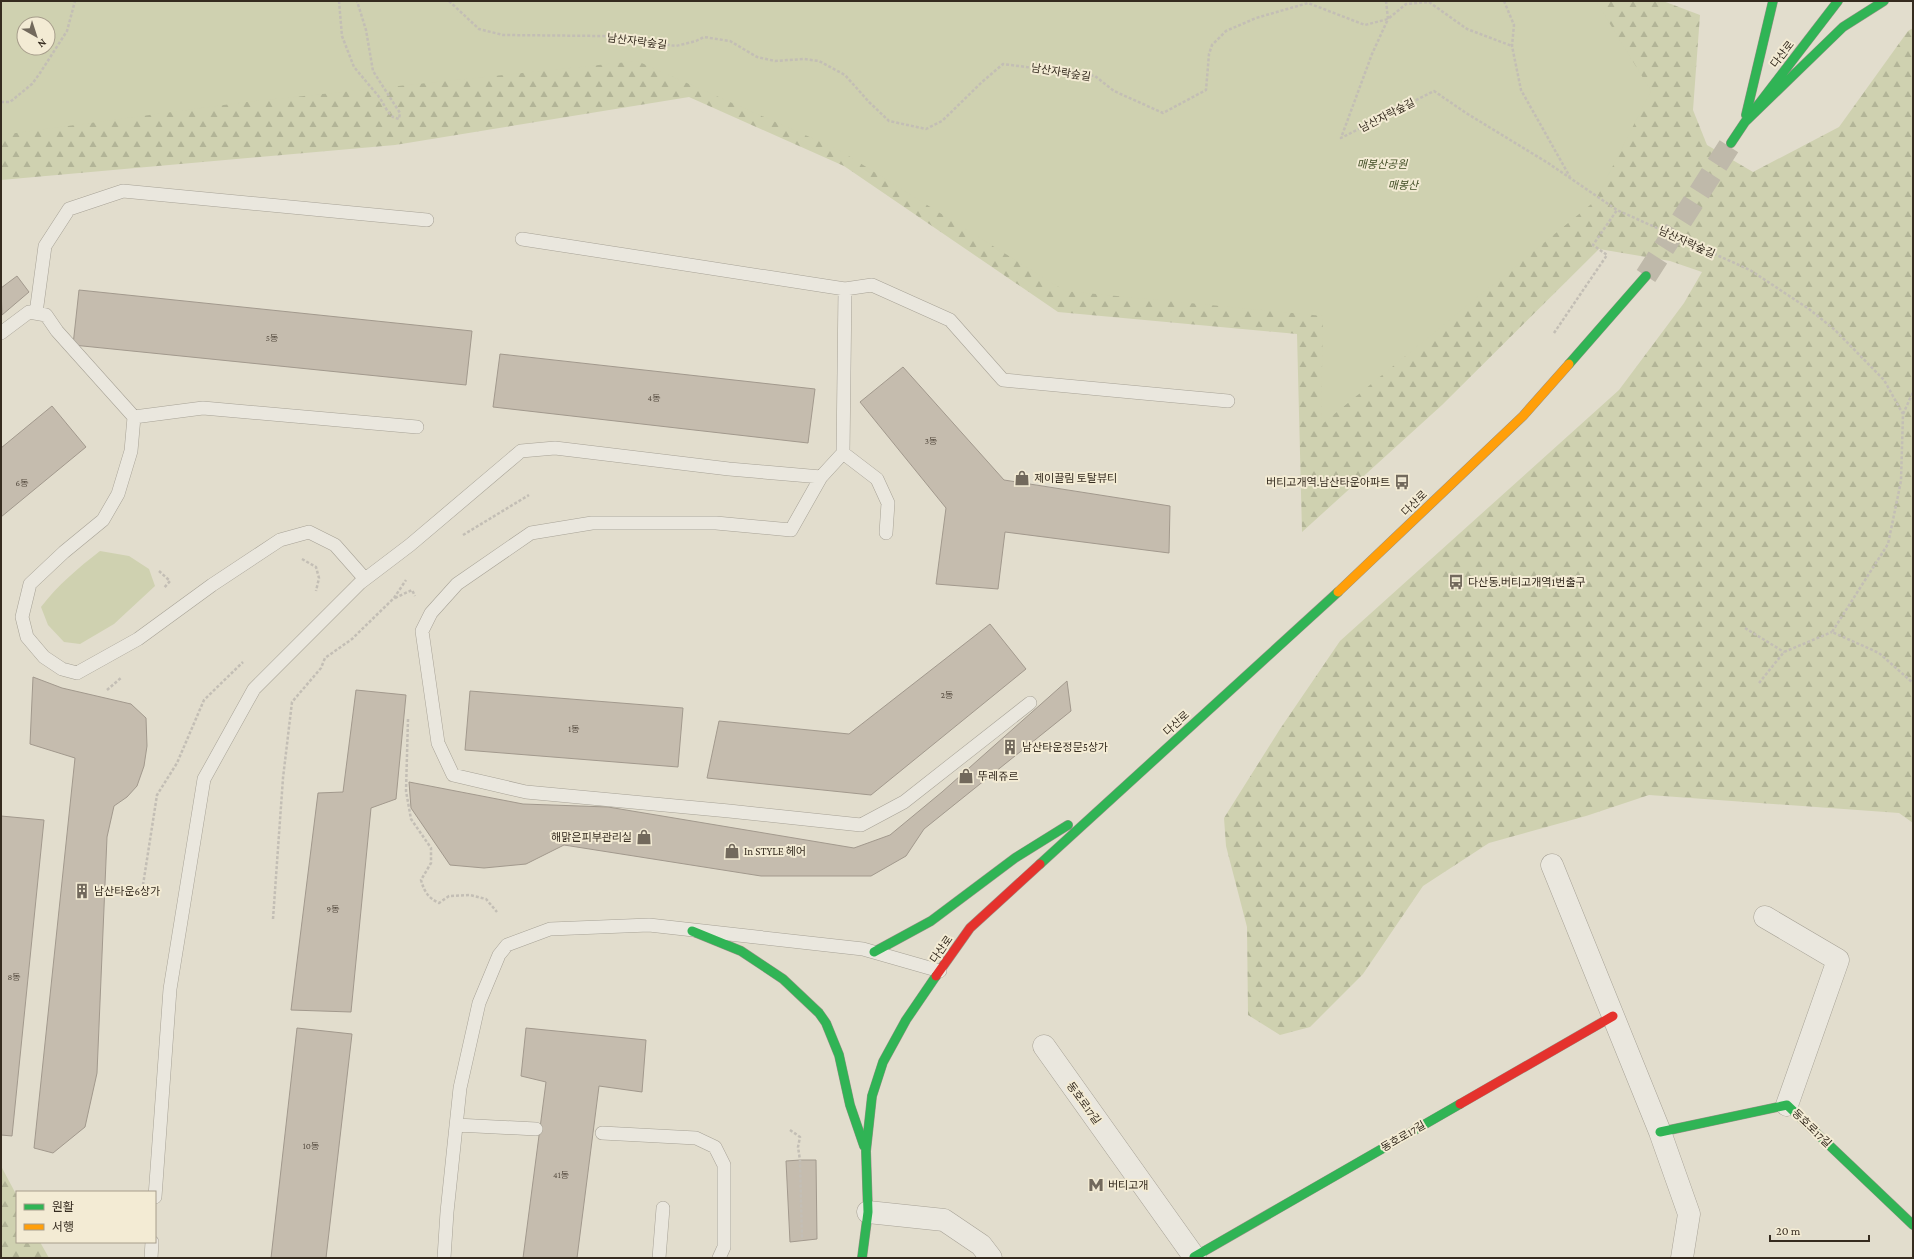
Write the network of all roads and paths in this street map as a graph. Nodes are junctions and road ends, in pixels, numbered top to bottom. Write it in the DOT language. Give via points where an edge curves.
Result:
graph roads {
  1 [pos="75,1"];
  2 [pos="339,1"];
  3 [pos="357,1"];
  4 [pos="449,1"];
  5 [pos="1386,1"];
  6 [pos="1504,1"];
  7 [pos="1773,1"];
  8 [pos="1838,1"];
  9 [pos="1884,1"];
  10 [pos="1388,19"];
  11 [pos="1512,46"];
  12 [pos="1,102"];
  13 [pos="1745,122"];
  14 [pos="1731,143"];
  15 [pos="1570,178"];
  16 [pos="1617,210"];
  17 [pos="427,220"];
  18 [pos="522,239"];
  19 [pos="1646,276"];
  20 [pos="845,289"];
  21 [pos="36,313"];
  22 [pos="1,332"];
  23 [pos="1554,333"];
  24 [pos="1913,392"];
  25 [pos="1228,401"];
  26 [pos="1903,414"];
  27 [pos="134,417"];
  28 [pos="417,426"];
  29 [pos="843,453"];
  30 [pos="821,477"];
  31 [pos="529,495"];
  32 [pos="886,533"];
  33 [pos="461,536"];
  34 [pos="298,557"];
  35 [pos="159,571"];
  36 [pos="410,574"];
  37 [pos="365,579"];
  38 [pos="160,592"];
  39 [pos="316,592"];
  40 [pos="415,597"];
  41 [pos="394,598"];
  42 [pos="1745,628"];
  43 [pos="1832,632"];
  44 [pos="1784,652"];
  45 [pos="246,660"];
  46 [pos="123,676"];
  47 [pos="1759,683"];
  48 [pos="1913,683"];
  49 [pos="107,690"];
  50 [pos="1030,703"];
  51 [pos="409,714"];
  52 [pos="1110,799"];
  53 [pos="1552,865"];
  54 [pos="143,885"];
  55 [pos="497,912"];
  56 [pos="1765,917"];
  57 [pos="274,919"];
  58 [pos="692,930"];
  59 [pos="874,952"];
  60 [pos="940,971"];
  61 [pos="1613,1016"];
  62 [pos="1044,1046"];
  63 [pos="1787,1105"];
  64 [pos="456,1125"];
  65 [pos="536,1129"];
  66 [pos="790,1130"];
  67 [pos="1660,1132"];
  68 [pos="602,1133"];
  69 [pos="866,1151"];
  70 [pos="155,1191"];
  71 [pos="663,1208"];
  72 [pos="868,1212"];
  73 [pos="1913,1225"];
  74 [pos="802,1240"];
  75 [pos="152,1243"];
  76 [pos="1195,1257"];
  77 [pos="151,1258"];
  78 [pos="444,1258"];
  79 [pos="659,1258"];
  80 [pos="719,1258"];
  81 [pos="862,1258"];
  82 [pos="992,1258"];
  83 [pos="1682,1258"];
  1 -- 12 [label="path" via="67,31 32,84 10,102"];
  2 -- 3 [label="path" via="342,36 354,67 380,98 388,112 399,119 400,113 373,71 366,30"];
  4 -- 10 [label="path, 남산자락숲길" via="479,30 503,35 604,36 676,46 704,37 730,41 757,57 775,61 819,61 845,75 889,120 926,129 942,121 1003,64 1095,76 1114,92 1163,113 1206,90 1208,54 1212,45 1226,31 1256,18 1308,4 1365,25"];
  5 -- 10 [label="path"];
  6 -- 11 [label="path" via="1514,25"];
  7 -- 13 [label="main road, 다산로"];
  8 -- 13 [label="main road, 다산로"];
  9 -- 13 [label="main road" via="1843,27"];
  10 -- 11 [label="path" via="1406,4 1429,2 1467,29"];
  10 -- 15 [label="path, 남산자락숲길" via="1372,54 1341,138 1434,91"];
  11 -- 15 [label="path" via="1521,90"];
  13 -- 14 [label="main road, 다산로"];
  15 -- 16 [label="path, 남산자락숲길"];
  16 -- 23 [label="path" via="1593,244 1607,255"];
  16 -- 26 [label="path, 남산자락숲길" via="1750,270 1809,309 1835,330 1884,380"];
  17 -- 21 [label="lane" via="123,191 69,209 45,246"];
  18 -- 20 [label="lane"];
  19 -- 52 [label="main road, 다산로" via="1523,416 1358,573"];
  20 -- 25 [label="lane" via="872,285 950,320 1003,380"];
  20 -- 29 [label="lane"];
  21 -- 22 [label="lane" via="29,312"];
  21 -- 27 [label="lane" via="46,315 57,331"];
  24 -- 26 [label="path"];
  26 -- 43 [label="path" via="1901,481 1888,544"];
  27 -- 28 [label="lane" via="203,408"];
  27 -- 37 [label="lane" via="131,451 118,494 103,520 30,584 22,617 27,637 44,657 62,669 77,673 138,639 212,584 280,540 309,532 335,545"];
  29 -- 30 [label="lane"];
  29 -- 32 [label="lane" via="877,479 888,503"];
  30 -- 37 [label="lane" via="729,469 555,448 521,451 410,545"];
  30 -- 50 [label="lane" via="791,530 716,523 592,522 531,533 456,584 431,612 422,631 438,743 453,775 526,792 861,825 904,802"];
  31 -- 33 [label="path"];
  34 -- 39 [label="path" via="316,567 319,578"];
  35 -- 38 [label="path" via="170,581"];
  36 -- 41 [label="path"];
  37 -- 70 [label="lane" via="254,689 204,779 170,989"];
  40 -- 41 [label="path" via="412,590"];
  41 -- 57 [label="path" via="352,639 325,658 292,702 283,778"];
  42 -- 44 [label="path"];
  43 -- 44 [label="path"];
  43 -- 48 [label="path" via="1879,653"];
  44 -- 47 [label="path"];
  45 -- 54 [label="path" via="204,700 177,763 157,795"];
  46 -- 49 [label="path"];
  51 -- 55 [label="path" via="406,791 411,818 430,848 431,863 421,880 424,891 438,903 449,896 470,895 486,899"];
  52 -- 59 [label="main road" via="1015,858 931,921"];
  52 -- 60 [label="main road, 다산로" via="970,928"];
  53 -- 61 [label="street"];
  56 -- 63 [label="street" via="1838,960"];
  58 -- 59 [label="lane" via="777,938"];
  58 -- 64 [label="lane" via="649,925 550,929 507,945 499,955 479,1003 460,1088"];
  58 -- 69 [label="main road" via="746,954 783,979 819,1013 826,1023 839,1055 850,1105"];
  59 -- 60 [label="lane"];
  60 -- 69 [label="main road, 다산로" via="906,1020 883,1062 872,1096"];
  61 -- 67 [label="street"];
  61 -- 76 [label="main road, 동호로17길"];
  62 -- 76 [label="street, 동호로17길"];
  63 -- 67 [label="main road, 동호로17길"];
  63 -- 73 [label="main road, 동호로17길"];
  64 -- 65 [label="lane"];
  64 -- 78 [label="lane"];
  66 -- 74 [label="path" via="800,1137 798,1146"];
  67 -- 83 [label="street" via="1689,1214"];
  68 -- 80 [label="lane" via="696,1138 715,1147 724,1165 724,1246"];
  69 -- 72 [label="main road, 다산로"];
  71 -- 79 [label="lane"];
  72 -- 81 [label="main road, 다산로"];
  72 -- 82 [label="street" via="944,1220 981,1245"];
  75 -- 77 [label="lane"];
}
